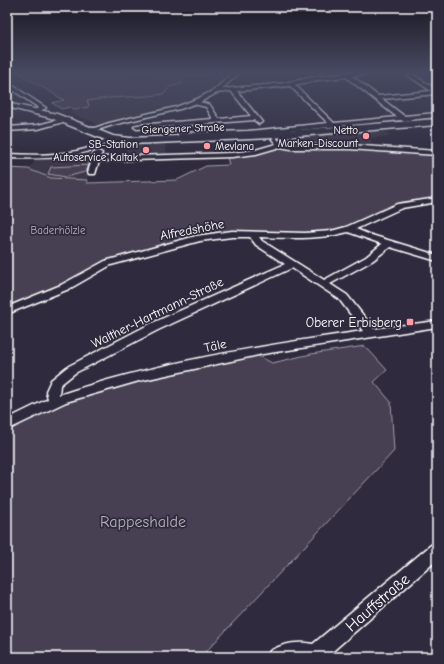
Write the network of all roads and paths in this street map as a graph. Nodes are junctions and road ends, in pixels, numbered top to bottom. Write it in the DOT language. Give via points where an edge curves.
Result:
graph roads {
  1 [pos="35,103"];
  2 [pos="191,103"];
  3 [pos="197,103"];
  4 [pos="244,103"];
  5 [pos="310,103"];
  6 [pos="383,103"];
  7 [pos="7,105"];
  8 [pos="36,111"];
  9 [pos="437,115"];
  10 [pos="256,118"];
  11 [pos="65,120"];
  12 [pos="130,120"];
  13 [pos="217,120"];
  14 [pos="406,121"];
  15 [pos="437,122"];
  16 [pos="333,125"];
  17 [pos="137,127"];
  18 [pos="7,129"];
  19 [pos="89,131"];
  20 [pos="139,134"];
  21 [pos="269,134"];
  22 [pos="180,136"];
  23 [pos="111,139"];
  24 [pos="280,144"];
  25 [pos="96,146"];
  26 [pos="437,153"];
  27 [pos="7,156"];
  28 [pos="96,159"];
  29 [pos="92,172"];
  30 [pos="437,200"];
  31 [pos="349,229"];
  32 [pos="254,235"];
  33 [pos="388,244"];
  34 [pos="437,258"];
  35 [pos="293,264"];
  36 [pos="324,284"];
  37 [pos="7,311"];
  38 [pos="437,324"];
  39 [pos="371,333"];
  40 [pos="55,402"];
  41 [pos="7,425"];
  42 [pos="437,550"];
  43 [pos="317,655"];
  44 [pos="276,657"];
  1 -- 8 [label="street" via="43,108"];
  2 -- 12 [label="street"];
  3 -- 13 [label="street" via="208,106"];
  4 -- 10 [label="street"];
  5 -- 16 [label="street"];
  6 -- 14 [label="street"];
  7 -- 8 [label="main road, Giengener Straße"];
  8 -- 11 [label="main road, Giengener Straße"];
  9 -- 14 [label="street"];
  10 -- 13 [label="street"];
  10 -- 21 [label="street"];
  11 -- 18 [label="street" via="38,127"];
  11 -- 19 [label="main road, Giengener Straße"];
  12 -- 17 [label="street"];
  12 -- 19 [label="street"];
  13 -- 17 [label="street"];
  14 -- 15 [label="main road, Giengener Straße"];
  14 -- 16 [label="street"];
  14 -- 21 [label="main road, Giengener Straße"];
  16 -- 21 [label="street"];
  17 -- 20 [label="street"];
  19 -- 23 [label="main road, Giengener Straße"];
  21 -- 22 [label="street"];
  21 -- 23 [label="main road, Giengener Straße" via="134,141"];
  21 -- 24 [label="street"];
  23 -- 25 [label="street"];
  24 -- 26 [label="street" via="292,147 349,147"];
  24 -- 28 [label="street" via="263,150 232,155"];
  25 -- 27 [label="street" via="52,156"];
  25 -- 28 [label="street" via="99,148"];
  28 -- 29 [label="street"];
  30 -- 31 [label="street, Alfredshöhe" via="393,208"];
  31 -- 32 [label="street, Alfredshöhe" via="314,236"];
  31 -- 33 [label="street"];
  32 -- 35 [label="street" via="257,241"];
  32 -- 37 [label="street, Alfredshöhe" via="208,236 112,261 65,287"];
  33 -- 34 [label="street"];
  33 -- 36 [label="street" via="369,259"];
  35 -- 36 [label="street"];
  35 -- 40 [label="street, Walther-Hartmann-Straße" via="171,319 71,370 60,377 54,385 52,393"];
  36 -- 39 [label="street" via="343,297"];
  38 -- 39 [label="street, Täle"];
  39 -- 40 [label="street, Täle" via="282,346 195,364 110,384"];
  40 -- 41 [label="street, Täle"];
  42 -- 43 [label="street, Hauffstraße"];
  43 -- 44 [label="street" via="304,651 283,653"];
}
